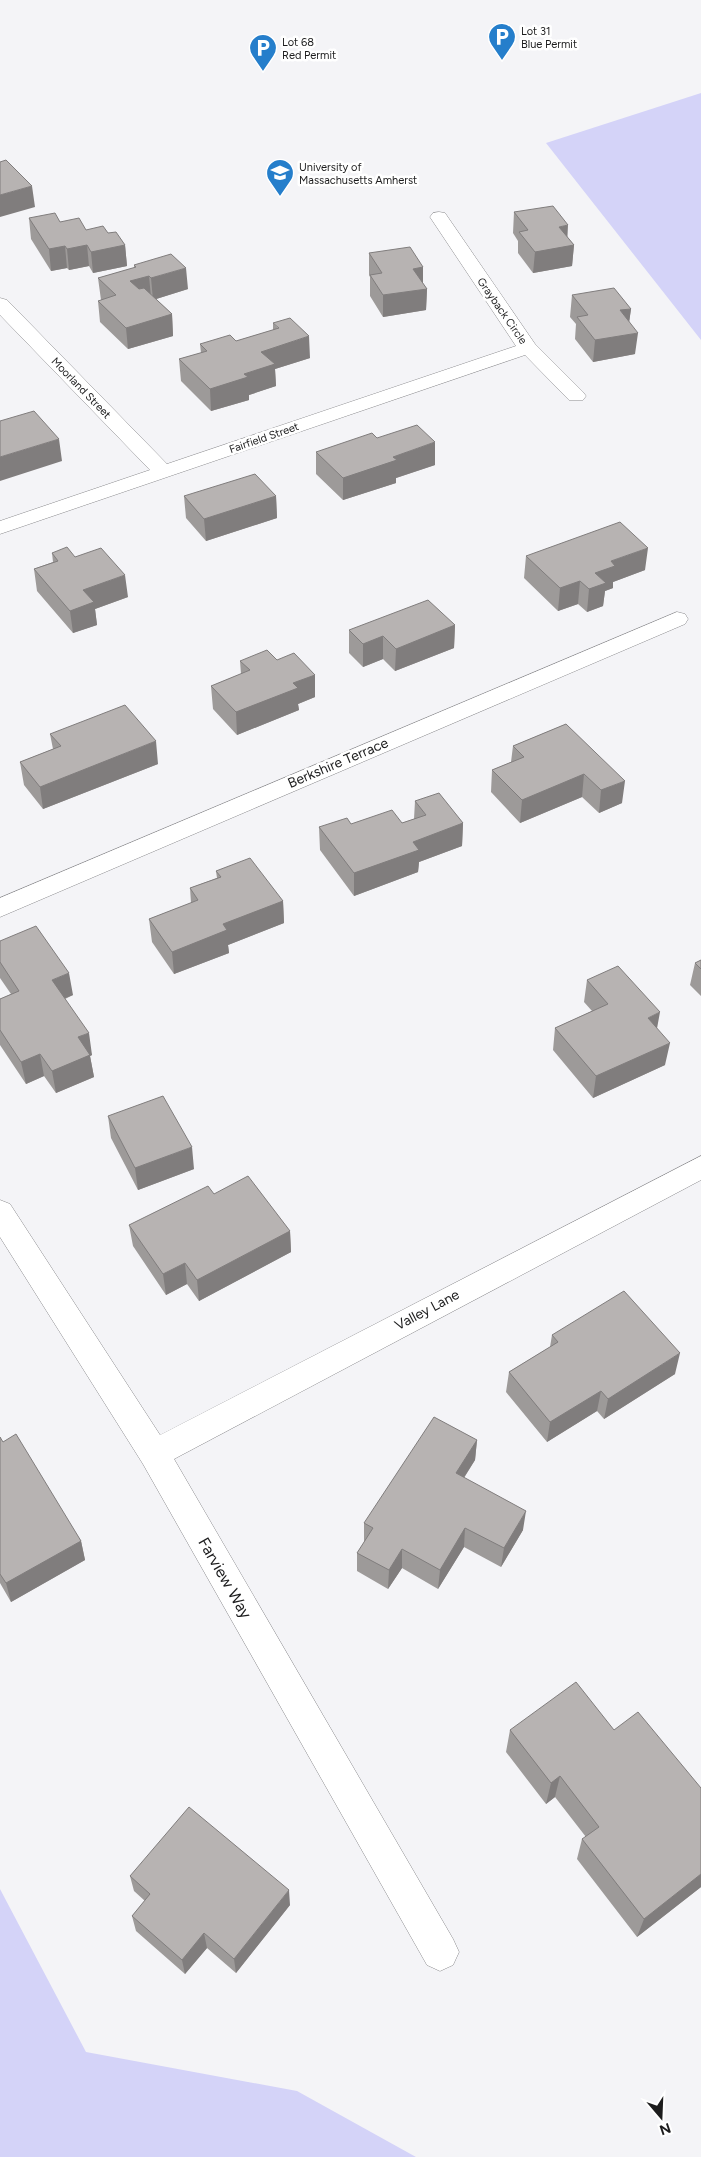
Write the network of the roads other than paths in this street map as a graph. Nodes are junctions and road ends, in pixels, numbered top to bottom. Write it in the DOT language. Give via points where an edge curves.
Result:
graph roads {
  1 [pos="439,217"];
  2 [pos="0,304"];
  3 [pos="528,348"];
  4 [pos="576,396"];
  5 [pos="162,472"];
  6 [pos="0,528"];
  7 [pos="677,619"];
  8 [pos="0,908"];
  9 [pos="701,1167"];
  10 [pos="0,1212"];
  11 [pos="154,1454"];
  12 [pos="440,1952"];
  1 -- 3 [label="street, Grayback Circle"];
  2 -- 5 [label="street, Moorland Street"];
  3 -- 4 [label="street, Grayback Circle"];
  3 -- 5 [label="street, Fairfield Street"];
  5 -- 6 [label="street, Fairfield Street"];
  7 -- 8 [label="street, Berkshire Terrace"];
  9 -- 11 [label="street, Valley Lane"];
  10 -- 11 [label="street, Farview Way"];
  11 -- 12 [label="street, Farview Way"];
}
